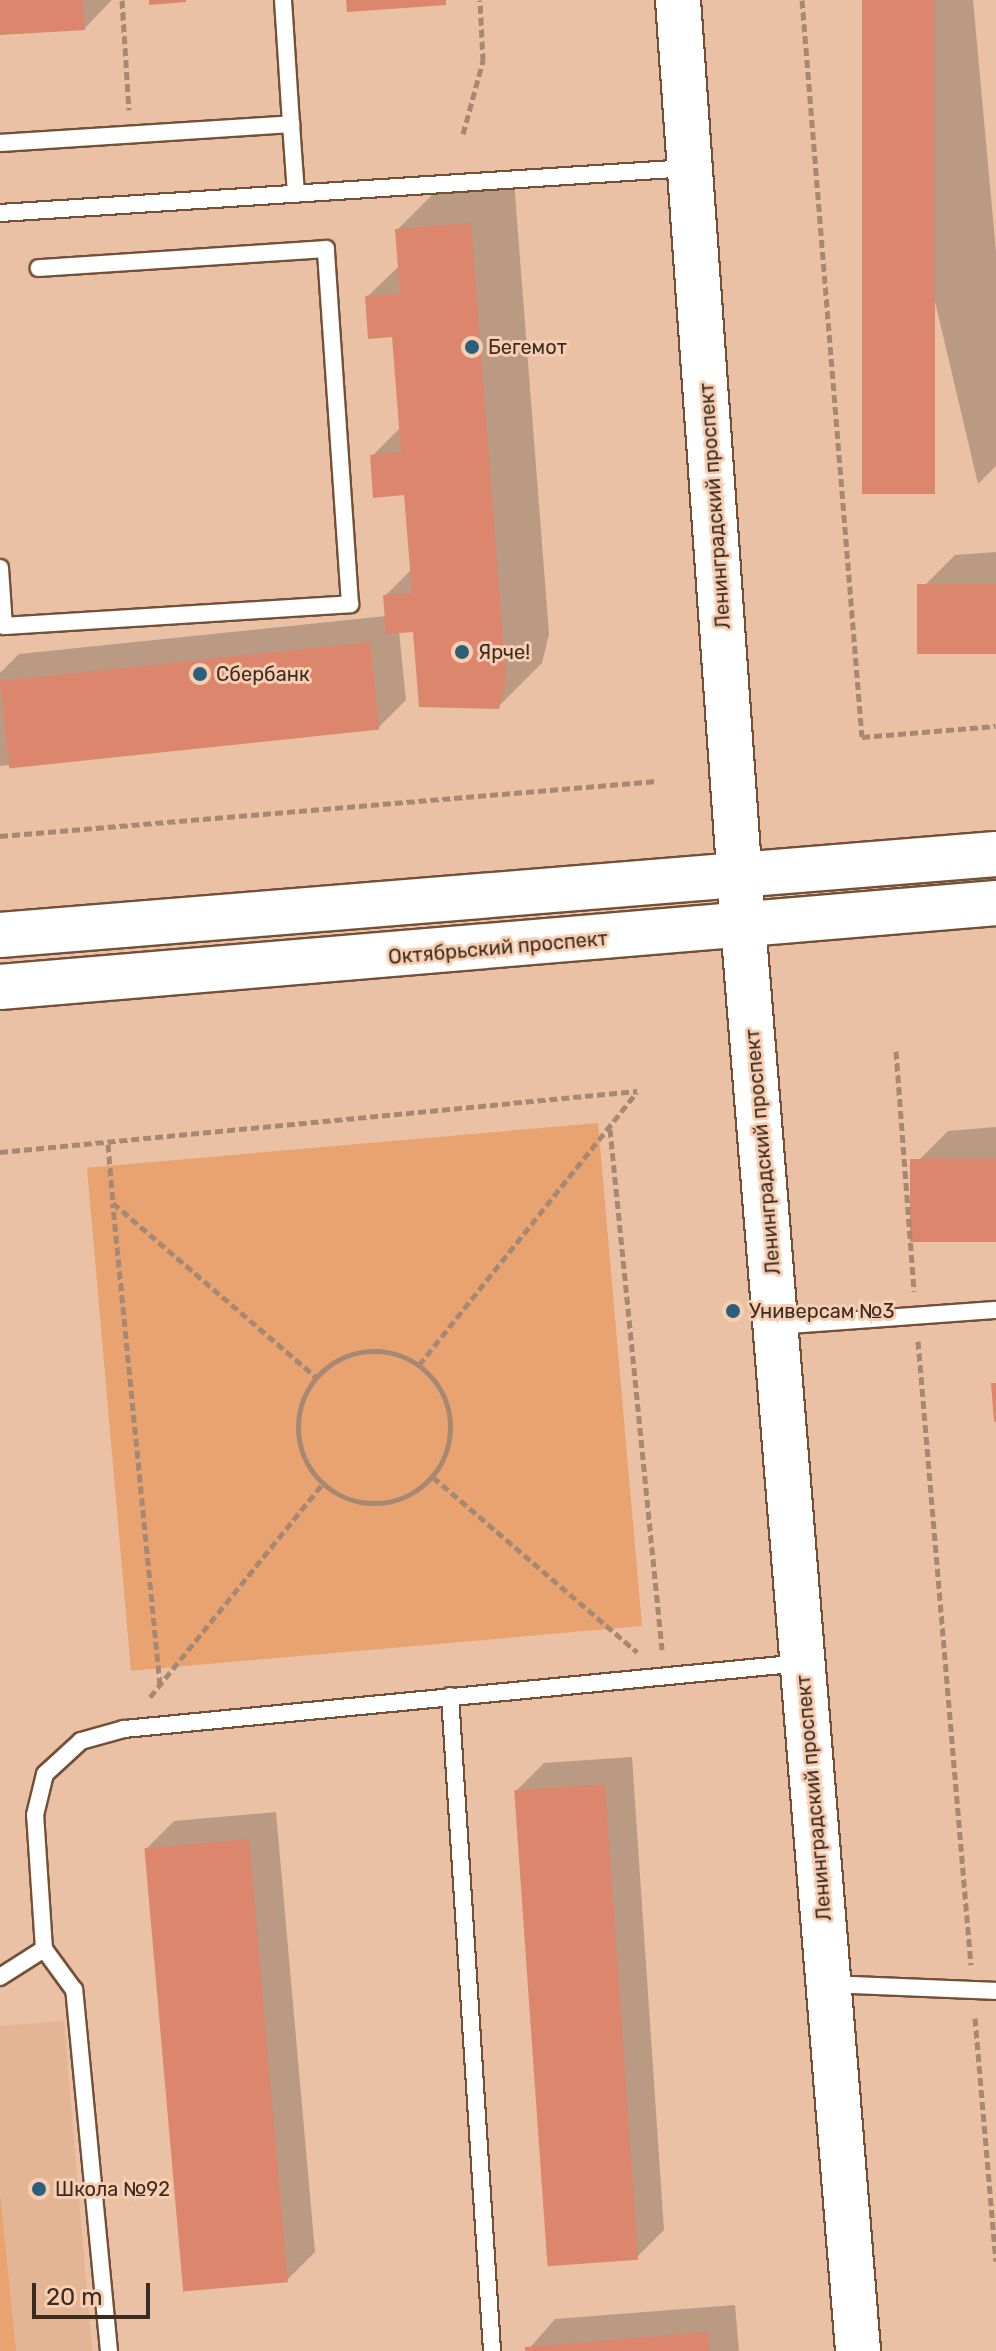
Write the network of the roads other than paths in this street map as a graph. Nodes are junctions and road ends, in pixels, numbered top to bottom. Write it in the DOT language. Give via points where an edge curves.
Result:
graph roads {
  1 [pos="283,0"];
  2 [pos="678,0"];
  3 [pos="291,124"];
  4 [pos="0,143"];
  5 [pos="691,168"];
  6 [pos="296,194"];
  7 [pos="0,213"];
  8 [pos="39,268"];
  9 [pos="0,568"];
  10 [pos="996,854"];
  11 [pos="742,874"];
  12 [pos="996,903"];
  13 [pos="743,924"];
  14 [pos="0,935"];
  15 [pos="0,987"];
  16 [pos="996,1310"];
  17 [pos="777,1326"];
  18 [pos="804,1663"];
  19 [pos="450,1696"];
  20 [pos="44,1949"];
  21 [pos="0,1977"];
  22 [pos="829,1984"];
  23 [pos="996,1991"];
  24 [pos="109,2351"];
  25 [pos="492,2351"];
  26 [pos="858,2351"];
  1 -- 3 [label="lane"];
  2 -- 5 [label="main road, Ленинградский проспект"];
  3 -- 4 [label="lane"];
  3 -- 6 [label="lane"];
  5 -- 6 [label="lane"];
  5 -- 11 [label="main road, Ленинградский проспект"];
  6 -- 7 [label="lane"];
  8 -- 9 [label="lane" via="326,249 350,604 4,626"];
  10 -- 11 [label="main road"];
  11 -- 13 [label="main road, Ленинградский проспект"];
  11 -- 14 [label="main road"];
  12 -- 13 [label="main road, Октябрьский проспект"];
  13 -- 15 [label="main road, Октябрьский проспект"];
  13 -- 17 [label="main road, Ленинградский проспект"];
  16 -- 17 [label="lane"];
  17 -- 18 [label="main road, Ленинградский проспект"];
  18 -- 19 [label="lane"];
  18 -- 22 [label="main road, Ленинградский проспект"];
  19 -- 20 [label="lane" via="124,1729 81,1741 45,1774 35,1815"];
  19 -- 25 [label="lane"];
  20 -- 21 [label="lane"];
  20 -- 24 [label="lane" via="74,1990"];
  22 -- 23 [label="lane"];
  22 -- 26 [label="main road, Ленинградский проспект"];
}
